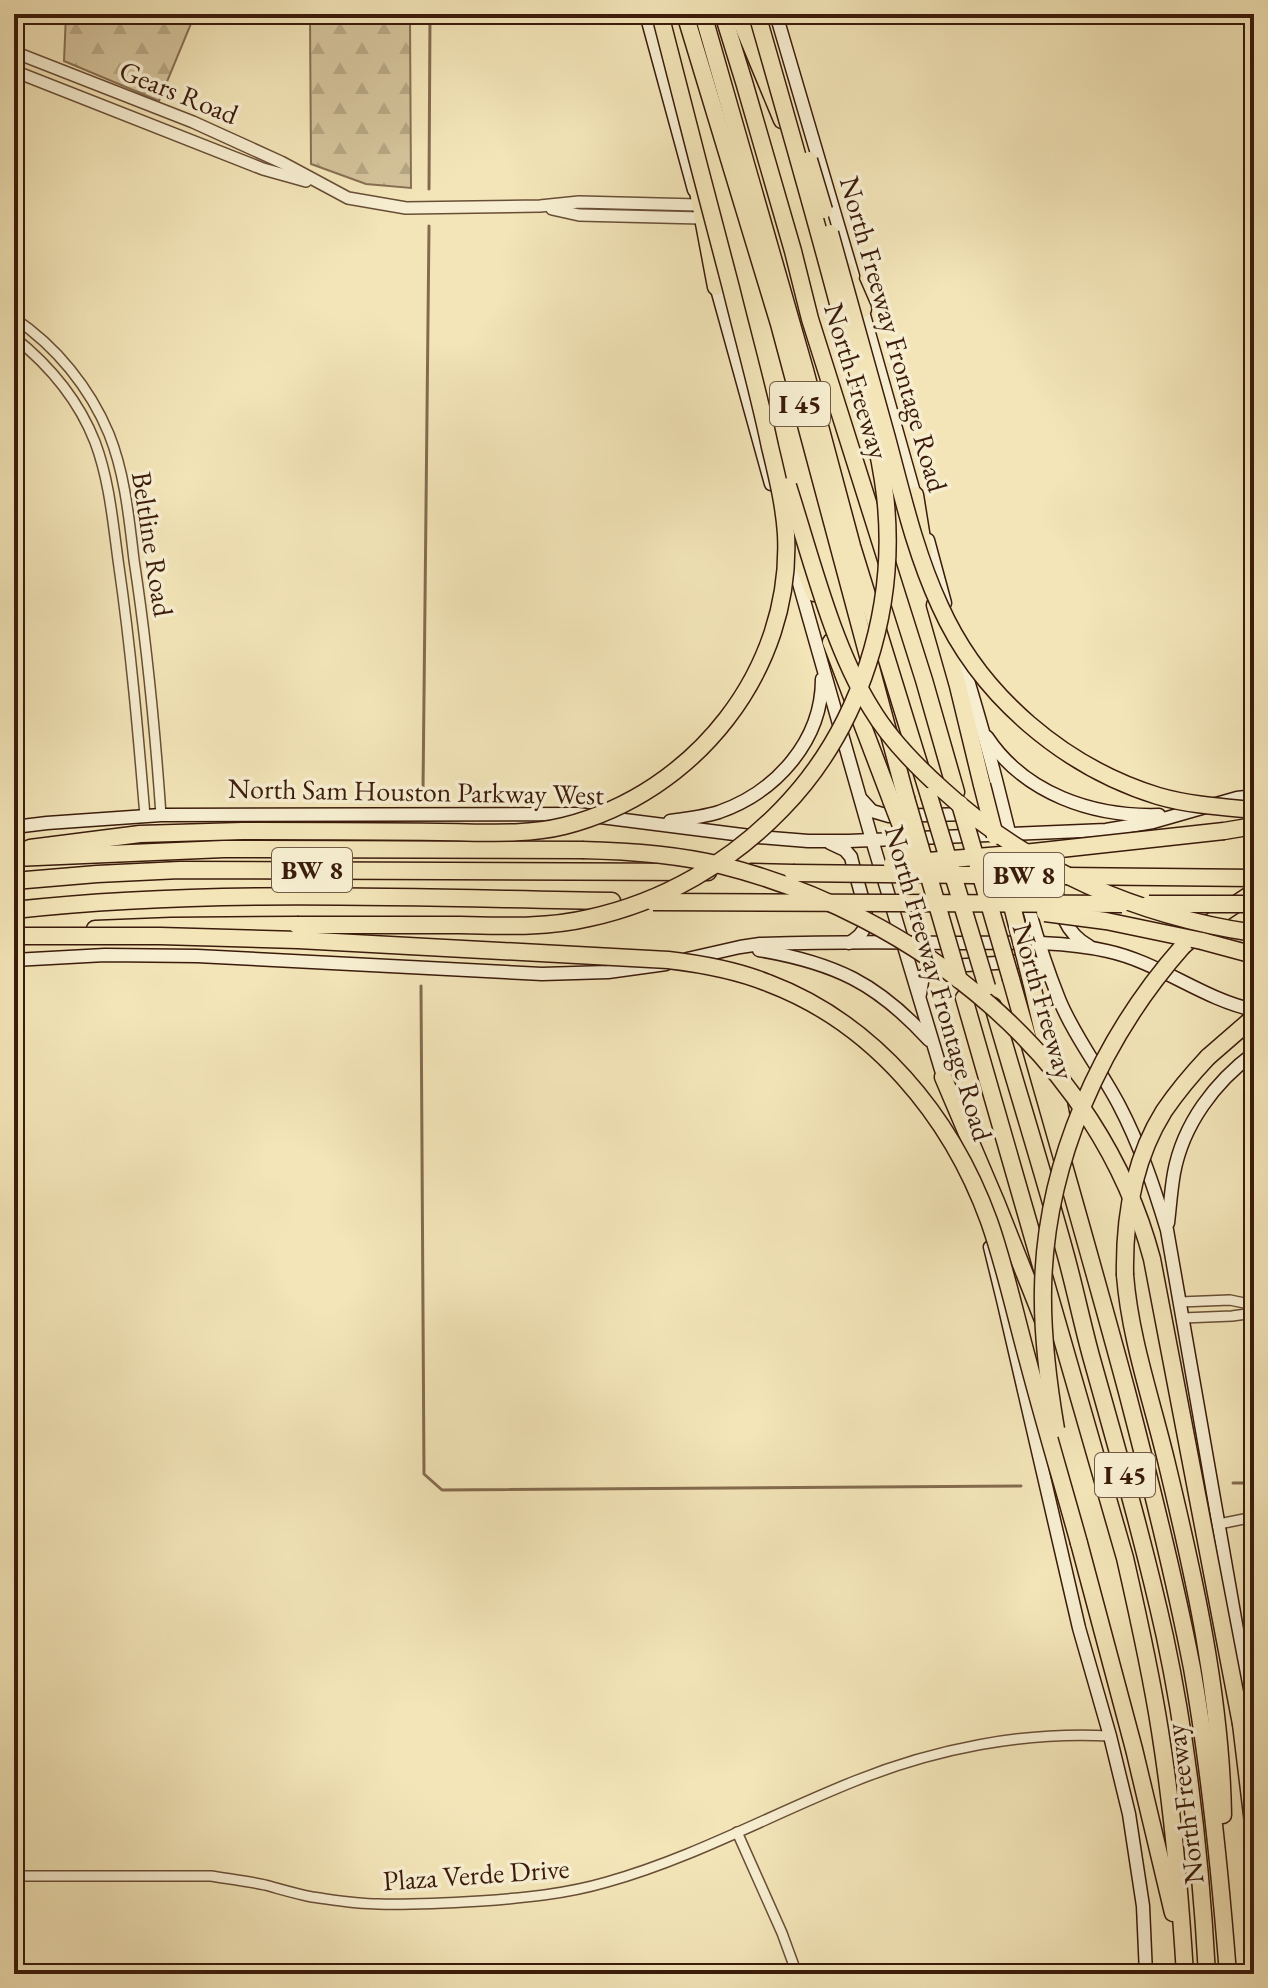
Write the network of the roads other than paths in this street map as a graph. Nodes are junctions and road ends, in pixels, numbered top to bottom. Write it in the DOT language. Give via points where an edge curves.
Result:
graph roads {
  1 [pos="646,14"];
  2 [pos="663,14"];
  3 [pos="685,14"];
  4 [pos="703,14"];
  5 [pos="723,14"];
  6 [pos="738,14"];
  7 [pos="759,14"];
  8 [pos="776,14"];
  9 [pos="14,52"];
  10 [pos="54,68"];
  11 [pos="14,71"];
  12 [pos="50,85"];
  13 [pos="193,122"];
  14 [pos="187,138"];
  15 [pos="322,185"];
  16 [pos="700,211"];
  17 [pos="716,287"];
  18 [pos="863,309"];
  19 [pos="14,318"];
  20 [pos="14,337"];
  21 [pos="758,393"];
  22 [pos="770,479"];
  23 [pos="915,495"];
  24 [pos="821,664"];
  25 [pos="983,730"];
  26 [pos="989,782"];
  27 [pos="1254,796"];
  28 [pos="860,797"];
  29 [pos="898,799"];
  30 [pos="1254,810"];
  31 [pos="1182,814"];
  32 [pos="161,815"];
  33 [pos="145,816"];
  34 [pos="653,823"];
  35 [pos="1254,826"];
  36 [pos="14,827"];
  37 [pos="1063,832"];
  38 [pos="1009,835"];
  39 [pos="872,840"];
  40 [pos="825,841"];
  41 [pos="14,851"];
  42 [pos="14,858"];
  43 [pos="793,873"];
  44 [pos="1254,878"];
  45 [pos="14,881"];
  46 [pos="1254,892"];
  47 [pos="944,903"];
  48 [pos="1254,904"];
  49 [pos="14,910"];
  50 [pos="1254,933"];
  51 [pos="14,936"];
  52 [pos="902,942"];
  53 [pos="849,943"];
  54 [pos="1040,943"];
  55 [pos="740,947"];
  56 [pos="1094,949"];
  57 [pos="1254,955"];
  58 [pos="14,960"];
  59 [pos="1055,986"];
  60 [pos="920,1001"];
  61 [pos="1254,1010"];
  62 [pos="1254,1017"];
  63 [pos="933,1044"];
  64 [pos="1254,1053"];
  65 [pos="943,1077"];
  66 [pos="1167,1230"];
  67 [pos="1085,1240"];
  68 [pos="1180,1302"];
  69 [pos="1254,1305"];
  70 [pos="1254,1313"];
  71 [pos="1183,1318"];
  72 [pos="1096,1453"];
  73 [pos="1254,1517"];
  74 [pos="1219,1524"];
  75 [pos="1079,1543"];
  76 [pos="1247,1726"];
  77 [pos="1110,1736"];
  78 [pos="737,1832"];
  79 [pos="1254,1852"];
  80 [pos="14,1876"];
  81 [pos="1225,1929"];
  82 [pos="1254,1941"];
  83 [pos="797,1974"];
  84 [pos="1146,1974"];
  85 [pos="1185,1974"];
  86 [pos="1207,1974"];
  87 [pos="1228,1974"];
  88 [pos="1252,1974"];
  1 -- 16 [label="main road, North Freeway Frontage Road"];
  2 -- 17 [label="highway"];
  2 -- 21 [label="highway, bridge"];
  3 -- 29 [label="highway, North Freeway / I 45" via="779,324"];
  4 -- 86 [label="highway, North Freeway / I 45, bridge" via="852,546 1066,1257 1155,1594 1182,1741"];
  5 -- 67 [label="highway, North Freeway / I 45, bridge" via="810,319 924,680"];
  6 -- 18 [label="highway"];
  7 -- 30 [label="highway, bridge" via="816,181 914,535 939,604 963,648 1023,719 1089,766 1159,796"];
  7 -- 51 [label="highway, bridge" via="870,422 886,513 886,580 871,653 847,716 806,783 753,836 703,873 658,896 589,918 513,926 145,927"];
  8 -- 18 [label="main road, North Freeway Frontage Road"];
  9 -- 10 [label="street, Gears Road"];
  10 -- 12 [label="street"];
  10 -- 13 [label="street, Gears Road"];
  11 -- 12 [label="street, Gears Road"];
  12 -- 14 [label="street, Gears Road"];
  13 -- 14 [label="street"];
  13 -- 15 [label="street, Gears Road"];
  14 -- 15 [label="street, Gears Road" via="263,169"];
  15 -- 16 [label="street, Gears Road" via="348,198 406,208 579,202"];
  16 -- 17 [label="main road, North Freeway Frontage Road"];
  17 -- 22 [label="main road, North Freeway Frontage Road"];
  18 -- 23 [label="main road, North Freeway Frontage Road"];
  19 -- 32 [label="street, Beltline Road" via="46,343 83,386 120,467 145,634"];
  20 -- 33 [label="street, Beltline Road" via="69,395 90,431 104,471 129,636"];
  21 -- 41 [label="highway, bridge" via="786,535 773,633 736,708 717,733 653,787 588,819 534,830 182,832"];
  21 -- 50 [label="highway, bridge" via="844,653 871,708 913,762 981,822 1059,872 1149,910"];
  22 -- 24 [label="main road, North Freeway Frontage Road"];
  22 -- 29 [label="highway"];
  23 -- 25 [label="main road, North Freeway Frontage Road"];
  23 -- 26 [label="highway" via="929,584"];
  24 -- 28 [label="main road, North Freeway Frontage Road"];
  24 -- 34 [label="main road" via="822,700 812,731 777,777 720,811"];
  25 -- 26 [label="main road, North Freeway Frontage Road"];
  25 -- 31 [label="main road" via="1016,770 1069,801 1140,816"];
  26 -- 28 [label="main road" via="995,790 991,800 984,809 966,815 880,815"];
  26 -- 38 [label="main road, North Freeway Frontage Road"];
  26 -- 67 [label="highway, bridge"];
  27 -- 31 [label="main road"];
  28 -- 39 [label="main road, North Freeway Frontage Road"];
  29 -- 72 [label="highway, North Freeway / I 45, bridge" via="964,998"];
  31 -- 37 [label="main road, North Sam Houston Parkway West" via="1123,828"];
  32 -- 33 [label="main road, North Sam Houston Parkway West"];
  32 -- 34 [label="main road, North Sam Houston Parkway West" via="568,814"];
  33 -- 36 [label="main road, North Sam Houston Parkway West"];
  34 -- 40 [label="main road, North Sam Houston Parkway West"];
  35 -- 43 [label="highway, bridge"];
  37 -- 38 [label="main road, North Sam Houston Parkway West"];
  37 -- 56 [label="main road" via="1048,853 1066,925"];
  38 -- 39 [label="main road, North Sam Houston Parkway West"];
  38 -- 54 [label="main road, North Freeway Frontage Road"];
  39 -- 40 [label="main road, North Sam Houston Parkway West"];
  39 -- 52 [label="main road, North Freeway Frontage Road"];
  40 -- 53 [label="main road" via="851,857 866,917 860,935"];
  42 -- 76 [label="highway, bridge" via="224,849 660,855 719,865 809,894 875,924 937,963 1011,1024 1058,1075 1114,1158 1137,1207"];
  43 -- 44 [label="highway, BW 8, bridge"];
  43 -- 45 [label="highway, BW 8, bridge" via="180,870"];
  46 -- 75 [label="highway, bridge" via="1183,946 1140,1002 1100,1068 1069,1142 1051,1215 1043,1286 1045,1359"];
  47 -- 48 [label="highway, BW 8, bridge"];
  47 -- 49 [label="highway, BW 8, bridge" via="222,897"];
  47 -- 57 [label="highway, bridge" via="1106,921"];
  51 -- 75 [label="highway, bridge" via="298,940 668,960 771,983 816,1006 892,1064 933,1113 961,1158 989,1222"];
  52 -- 53 [label="main road"];
  52 -- 54 [label="main road"];
  52 -- 60 [label="main road, North Freeway Frontage Road"];
  53 -- 55 [label="main road"];
  54 -- 56 [label="main road"];
  54 -- 59 [label="main road, North Freeway Frontage Road"];
  55 -- 58 [label="main road" via="659,966 542,974 197,956"];
  55 -- 63 [label="main road" via="804,960 855,978 905,1014"];
  56 -- 61 [label="main road" via="1126,956"];
  59 -- 60 [label="main road" via="1043,968 1027,961 937,967 923,976"];
  59 -- 66 [label="main road, North Freeway Frontage Road" via="1131,1131"];
  60 -- 63 [label="main road, North Freeway Frontage Road"];
  62 -- 81 [label="highway, bridge" via="1208,1057 1163,1114 1135,1183 1126,1229 1125,1275 1133,1332 1175,1496 1217,1717"];
  63 -- 65 [label="main road, North Freeway Frontage Road"];
  64 -- 66 [label="main road" via="1215,1089 1187,1133 1174,1173"];
  65 -- 72 [label="highway"];
  65 -- 77 [label="main road, North Freeway Frontage Road"];
  66 -- 68 [label="main road, North Freeway Frontage Road"];
  67 -- 81 [label="highway, North Freeway / I 45" via="1183,1626 1207,1763"];
  68 -- 69 [label="street" via="1230,1300"];
  68 -- 71 [label="main road, North Freeway Frontage Road"];
  70 -- 71 [label="street"];
  71 -- 74 [label="main road, North Freeway Frontage Road"];
  72 -- 85 [label="highway, North Freeway / I 45" via="1125,1558 1160,1729"];
  73 -- 74 [label="street"];
  74 -- 76 [label="main road, North Freeway Frontage Road"];
  75 -- 85 [label="highway" via="1153,1823"];
  76 -- 79 [label="highway"];
  77 -- 78 [label="street, Plaza Verde Drive" via="1042,1736 926,1757"];
  77 -- 84 [label="main road, North Freeway Frontage Road" via="1139,1875"];
  78 -- 80 [label="street, Plaza Verde Drive" via="652,1868 517,1899 376,1904 211,1876"];
  78 -- 83 [label="street"];
  81 -- 87 [label="highway, North Freeway / I 45"];
  82 -- 88 [label="highway"];
}
